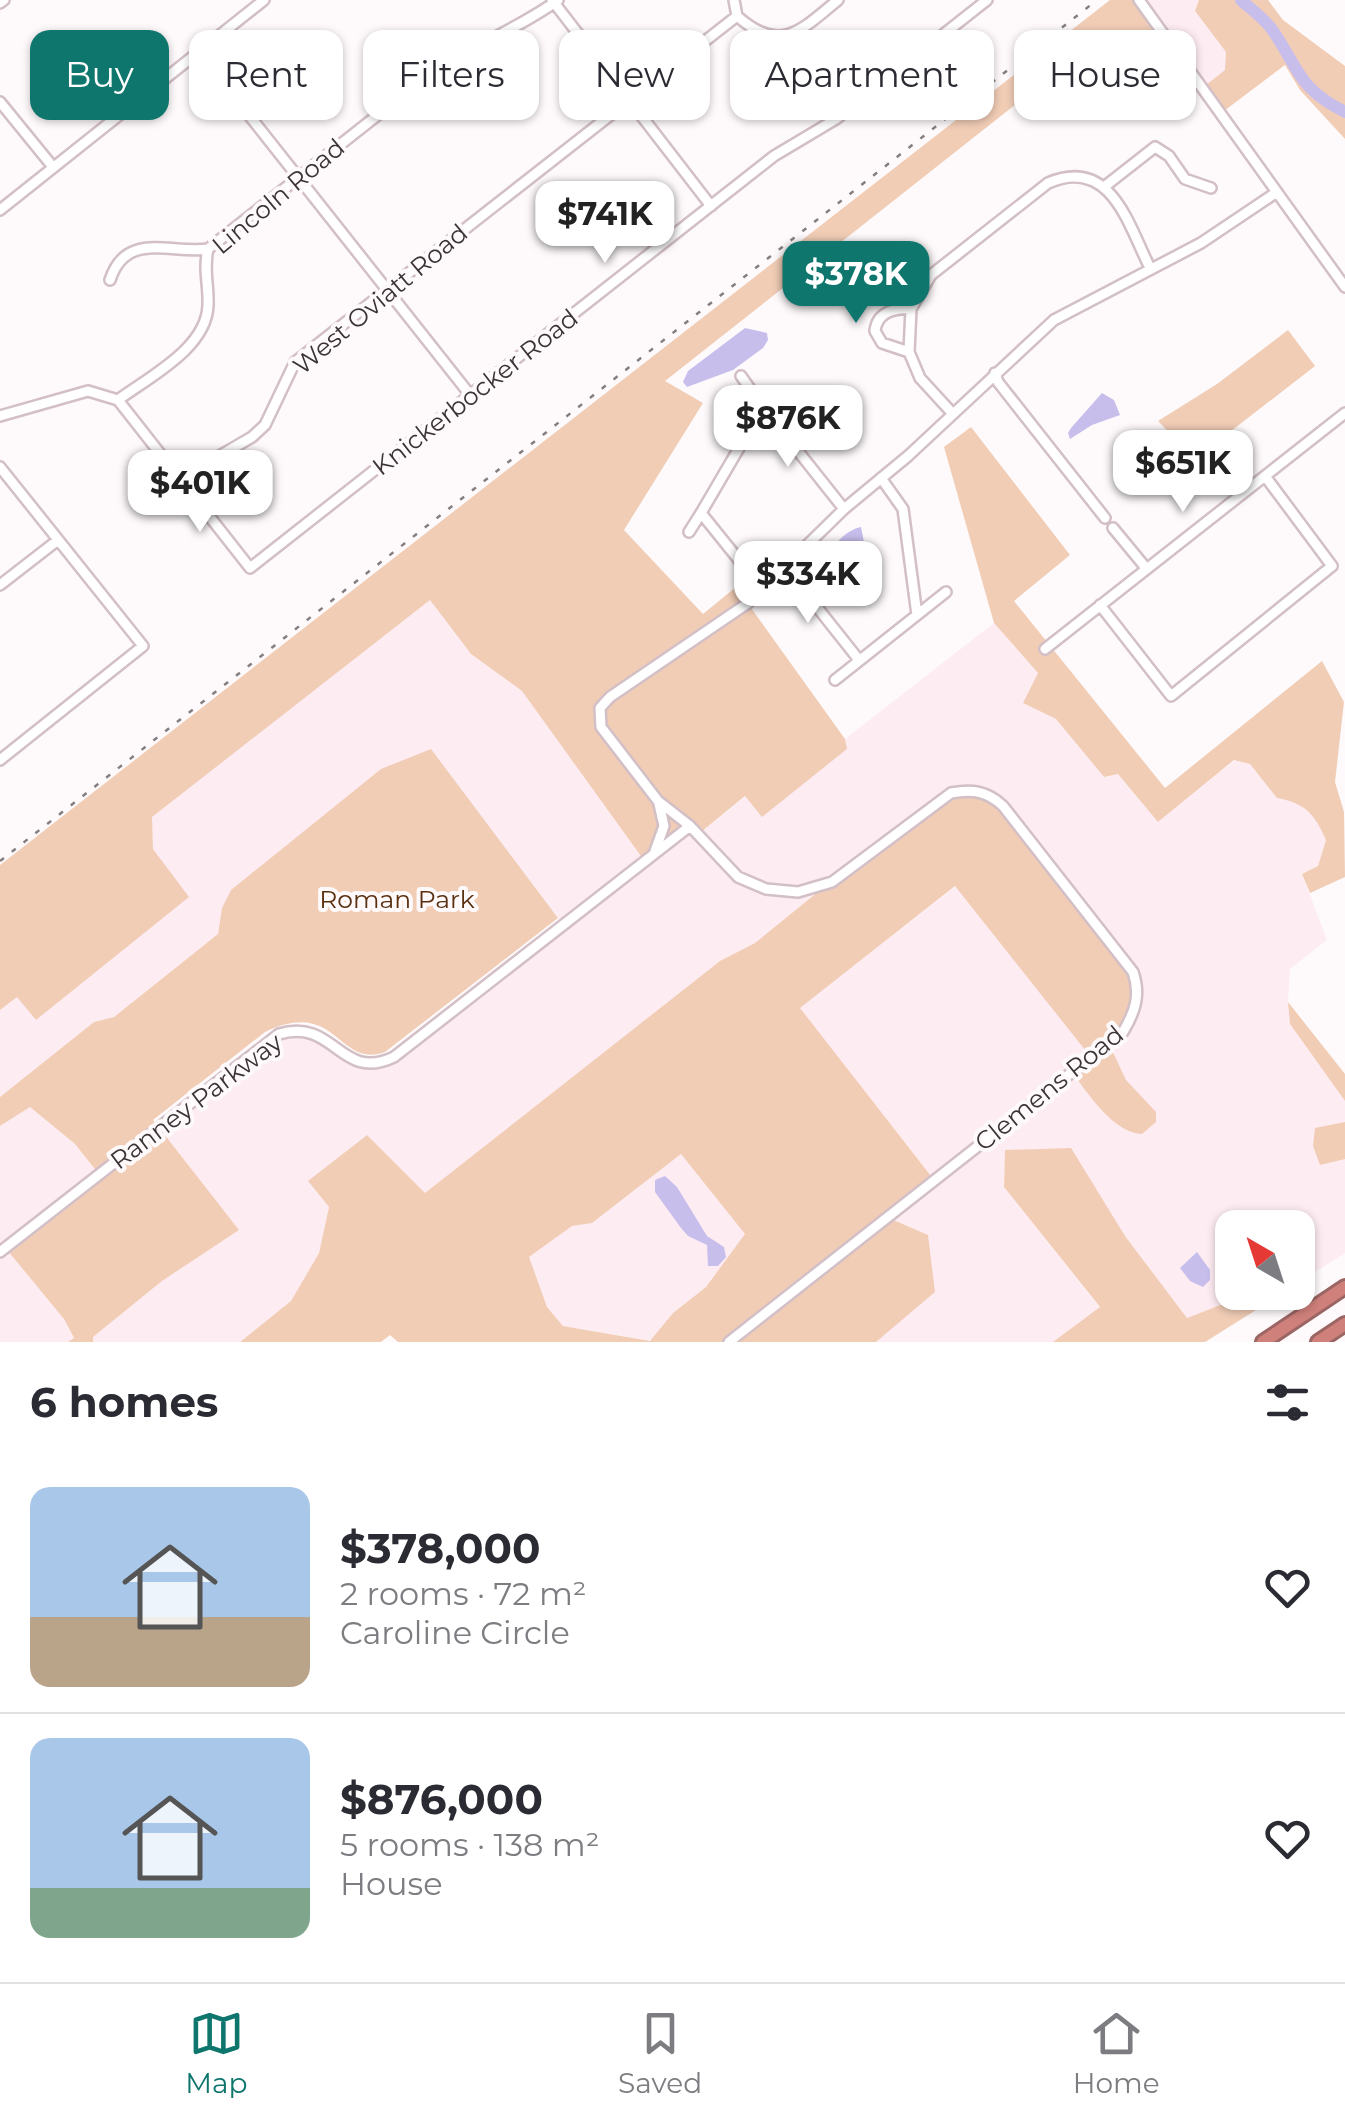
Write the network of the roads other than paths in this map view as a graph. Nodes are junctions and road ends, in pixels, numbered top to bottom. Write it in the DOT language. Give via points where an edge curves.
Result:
graph roads {
  1 [pos="264,0"];
  2 [pos="734,0"];
  3 [pos="838,0"];
  4 [pos="986,0"];
  5 [pos="1139,0"];
  6 [pos="555,1"];
  7 [pos="737,16"];
  8 [pos="226,30"];
  9 [pos="576,30"];
  10 [pos="710,37"];
  11 [pos="189,59"];
  12 [pos="0,102"];
  13 [pos="253,120"];
  14 [pos="602,120"];
  15 [pos="644,120"];
  16 [pos="53,167"];
  17 [pos="299,176"];
  18 [pos="1104,187"];
  19 [pos="1211,188"];
  20 [pos="1277,192"];
  21 [pos="712,206"];
  22 [pos="0,210"];
  23 [pos="208,249"];
  24 [pos="1150,268"];
  25 [pos="110,280"];
  26 [pos="1345,287"];
  27 [pos="386,289"];
  28 [pos="911,309"];
  29 [pos="909,352"];
  30 [pos="995,373"];
  31 [pos="742,376"];
  32 [pos="470,396"];
  33 [pos="118,400"];
  34 [pos="763,407"];
  35 [pos="1345,413"];
  36 [pos="954,414"];
  37 [pos="0,416"];
  38 [pos="0,466"];
  39 [pos="1265,476"];
  40 [pos="881,478"];
  41 [pos="180,480"];
  42 [pos="844,509"];
  43 [pos="702,513"];
  44 [pos="1105,518"];
  45 [pos="1113,528"];
  46 [pos="690,532"];
  47 [pos="58,540"];
  48 [pos="786,568"];
  49 [pos="1146,568"];
  50 [pos="0,586"];
  51 [pos="763,590"];
  52 [pos="946,592"];
  53 [pos="1100,605"];
  54 [pos="917,615"];
  55 [pos="1044,648"];
  56 [pos="860,660"];
  57 [pos="835,680"];
  58 [pos="0,760"];
  59 [pos="658,801"];
  60 [pos="690,826"];
  61 [pos="652,855"];
  62 [pos="0,1252"];
  63 [pos="1345,1287"];
  64 [pos="1345,1324"];
  65 [pos="729,1342"];
  66 [pos="1263,1342"];
  67 [pos="1318,1342"];
  1 -- 8 [label="street"];
  2 -- 7 [label="street"];
  3 -- 7 [label="street" via="796,34 782,37 767,36"];
  4 -- 21 [label="street, Knickerbocker Road" via="836,120 774,156"];
  5 -- 20 [label="street"];
  6 -- 9 [label="street"];
  6 -- 17 [label="street, Lincoln Road" via="431,73"];
  7 -- 10 [label="street, West Oviatt Road"];
  11 -- 16 [label="street"];
  12 -- 16 [label="street"];
  13 -- 17 [label="street"];
  14 -- 27 [label="street, West Oviatt Road"];
  15 -- 21 [label="street"];
  16 -- 22 [label="street"];
  17 -- 23 [label="street, Lincoln Road"];
  17 -- 27 [label="street"];
  18 -- 19 [label="street" via="1156,147 1185,179"];
  18 -- 24 [label="street"];
  18 -- 28 [label="street" via="1080,175 1048,183 931,275"];
  20 -- 24 [label="street"];
  20 -- 26 [label="street"];
  21 -- 32 [label="street, Knickerbocker Road"];
  23 -- 25 [label="street" via="129,252"];
  23 -- 33 [label="street, Lincoln Road" via="208,302 199,335"];
  24 -- 30 [label="street" via="1054,320"];
  27 -- 32 [label="street"];
  27 -- 41 [label="street, West Oviatt Road" via="296,362 265,425"];
  28 -- 29 [label="street"];
  28 -- 29 [label="street" via="882,315 875,332 882,343"];
  29 -- 36 [label="street" via="920,378"];
  30 -- 36 [label="street"];
  30 -- 44 [label="street"];
  31 -- 34 [label="street"];
  32 -- 41 [label="street, Knickerbocker Road" via="250,568"];
  33 -- 37 [label="street" via="72,394"];
  33 -- 41 [label="street"];
  34 -- 42 [label="street"];
  34 -- 43 [label="street"];
  35 -- 39 [label="street"];
  36 -- 40 [label="street"];
  38 -- 47 [label="street"];
  39 -- 49 [label="street"];
  39 -- 53 [label="street" via="1332,566 1171,696"];
  40 -- 42 [label="street"];
  40 -- 54 [label="street" via="903,509"];
  42 -- 48 [label="street"];
  43 -- 46 [label="street"];
  43 -- 51 [label="street"];
  45 -- 49 [label="street"];
  47 -- 50 [label="street"];
  47 -- 58 [label="street" via="143,646"];
  48 -- 51 [label="street"];
  48 -- 56 [label="street"];
  49 -- 53 [label="street"];
  51 -- 59 [label="street" via="600,708 601,726"];
  52 -- 54 [label="street"];
  53 -- 55 [label="street"];
  54 -- 56 [label="street"];
  56 -- 57 [label="street"];
  59 -- 60 [label="street"];
  59 -- 61 [label="street" via="664,826"];
  60 -- 61 [label="street, Ranney Parkway"];
  60 -- 65 [label="street, Clemens Road" via="726,867 752,884 780,891 817,888 951,793 988,794 1134,972 1137,990 1123,1032"];
  61 -- 62 [label="street, Ranney Parkway" via="385,1061 355,1061 311,1032 280,1034"];
  63 -- 66 [label="highway"];
  64 -- 67 [label="highway"];
}
